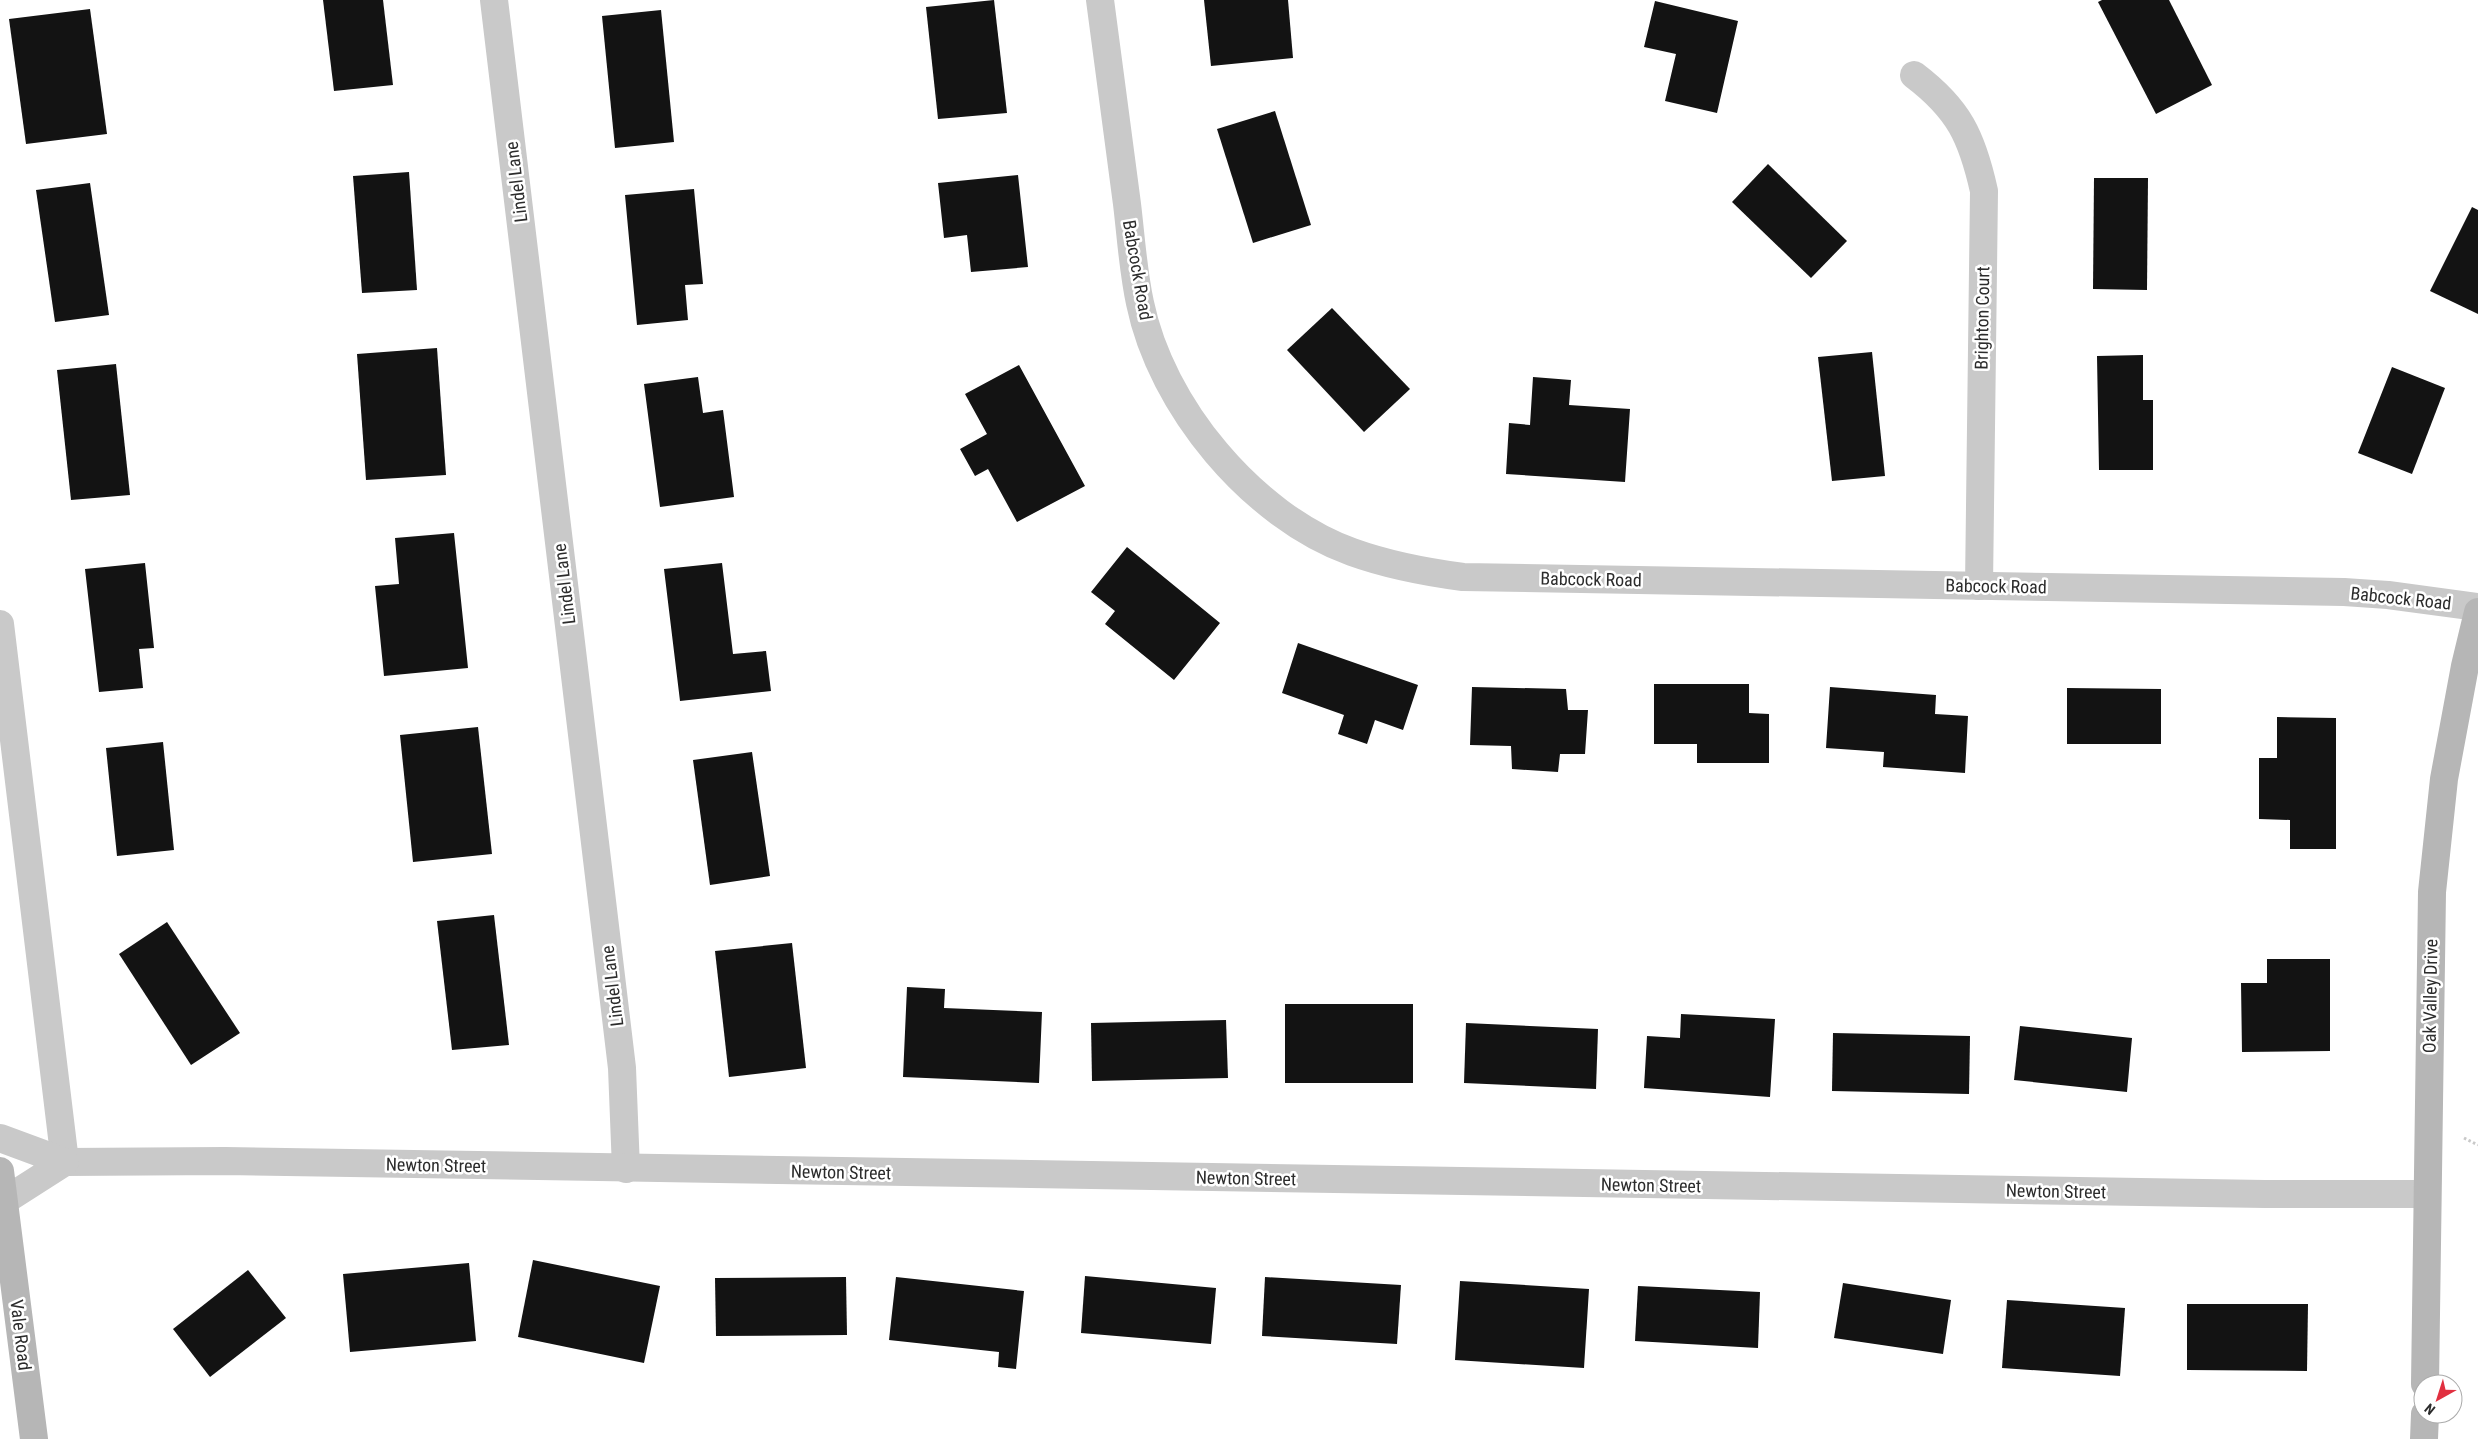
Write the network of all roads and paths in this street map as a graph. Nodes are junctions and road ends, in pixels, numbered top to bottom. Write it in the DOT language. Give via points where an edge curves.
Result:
graph roads {
  1 [pos="494,0"];
  2 [pos="1100,0"];
  3 [pos="1914,75"];
  4 [pos="1979,586"];
  5 [pos="2478,607"];
  6 [pos="2478,612"];
  7 [pos="0,624"];
  8 [pos="0,1138"];
  9 [pos="65,1162"];
  10 [pos="626,1169"];
  11 [pos="0,1171"];
  12 [pos="2427,1194"];
  13 [pos="4,1202"];
  14 [pos="2425,1374"];
  15 [pos="2425,1424"];
  16 [pos="34,1439"];
  17 [pos="2424,1439"];
  1 -- 10 [label="street, Lindel Lane" via="622,1068"];
  2 -- 4 [label="street, Babcock Road" via="1140,304 1158,359 1183,409 1213,451 1253,491 1296,524 1358,554 1407,570 1463,577"];
  3 -- 4 [label="street, Brighton Court" via="1931,88 1958,118 1975,153 1984,191"];
  4 -- 5 [label="street, Babcock Road" via="2344,592"];
  6 -- 12 [label="street, Oak Valley Drive" via="2444,779 2432,892"];
  7 -- 9 [label="street"];
  8 -- 9 [label="street, Newton Street"];
  9 -- 10 [label="street, Newton Street" via="225,1161"];
  9 -- 13 [label="street"];
  10 -- 12 [label="street, Newton Street" via="2245,1194"];
  11 -- 13 [label="street, Vale Road"];
  12 -- 14 [label="street, Oak Valley Drive"];
  13 -- 16 [label="street, Vale Road"];
  15 -- 17 [label="street"];
}
